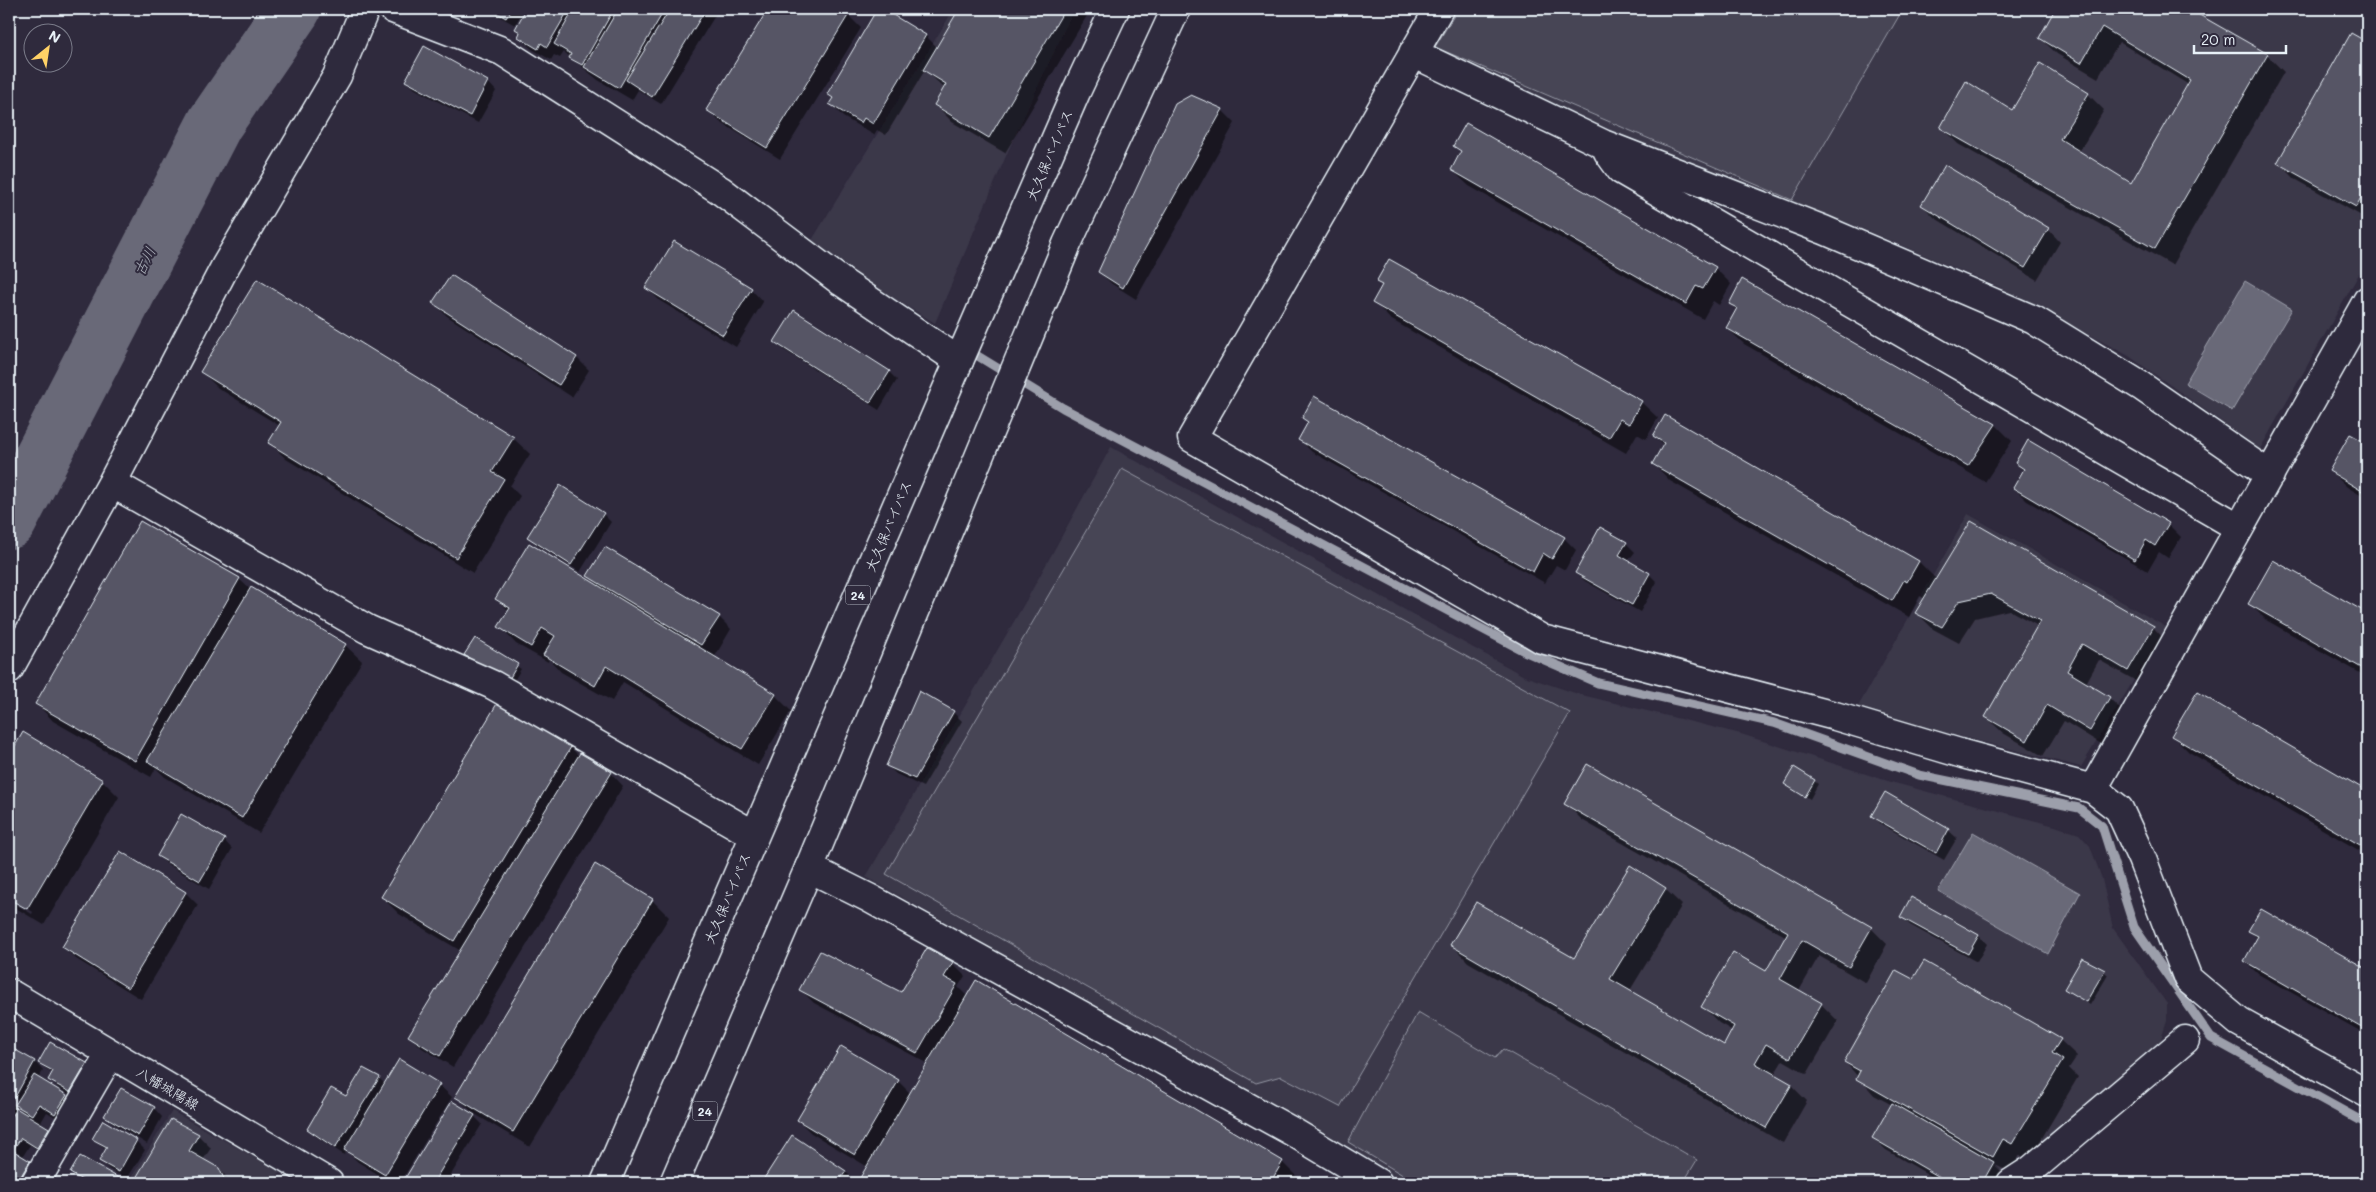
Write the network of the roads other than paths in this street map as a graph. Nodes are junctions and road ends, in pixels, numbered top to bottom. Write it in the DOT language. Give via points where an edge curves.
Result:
graph roads {
  1 [pos="365,9"];
  2 [pos="393,9"];
  3 [pos="1115,9"];
  4 [pos="1176,9"];
  5 [pos="1439,9"];
  6 [pos="1413,53"];
  7 [pos="1602,144"];
  8 [pos="2367,300"];
  9 [pos="959,361"];
  10 [pos="2270,475"];
  11 [pos="112,483"];
  12 [pos="2238,528"];
  13 [pos="9,669"];
  14 [pos="2093,789"];
  15 [pos="754,835"];
  16 [pos="809,868"];
  17 [pos="9,993"];
  18 [pos="2185,1040"];
  19 [pos="110,1054"];
  20 [pos="2367,1093"];
  21 [pos="35,1183"];
  22 [pos="329,1183"];
  23 [pos="605,1183"];
  24 [pos="674,1183"];
  25 [pos="1378,1183"];
  26 [pos="2011,1183"];
  1 -- 11 [label="main road" via="337,76 226,265"];
  2 -- 9 [label="main road" via="502,51 720,190 842,282"];
  3 -- 9 [label="main road, 大久保バイパス / 24"];
  4 -- 16 [label="main road, 24" via="1067,244"];
  5 -- 6 [label="main road"];
  6 -- 7 [label="main road"];
  6 -- 14 [label="main road" via="1192,438 1542,639 1835,716"];
  7 -- 10 [label="main road" via="1824,230 2034,320 2141,386"];
  7 -- 12 [label="main road" via="1621,170"];
  8 -- 10 [label="main road"];
  9 -- 15 [label="main road, 大久保バイパス / 24"];
  10 -- 12 [label="main road"];
  11 -- 13 [label="main road"];
  11 -- 15 [label="main road" via="368,629 492,685"];
  12 -- 14 [label="main road"];
  14 -- 20 [label="main road" via="2119,809 2142,859 2188,979 2239,1022"];
  15 -- 23 [label="main road, 大久保バイパス / 24"];
  16 -- 24 [label="main road, 24"];
  16 -- 25 [label="main road" via="1276,1123"];
  17 -- 19 [label="main road, 八幡城陽線"];
  18 -- 26 [label="main road" via="2031,1170"];
  19 -- 21 [label="main road"];
  19 -- 22 [label="main road, 八幡城陽線"];
}
